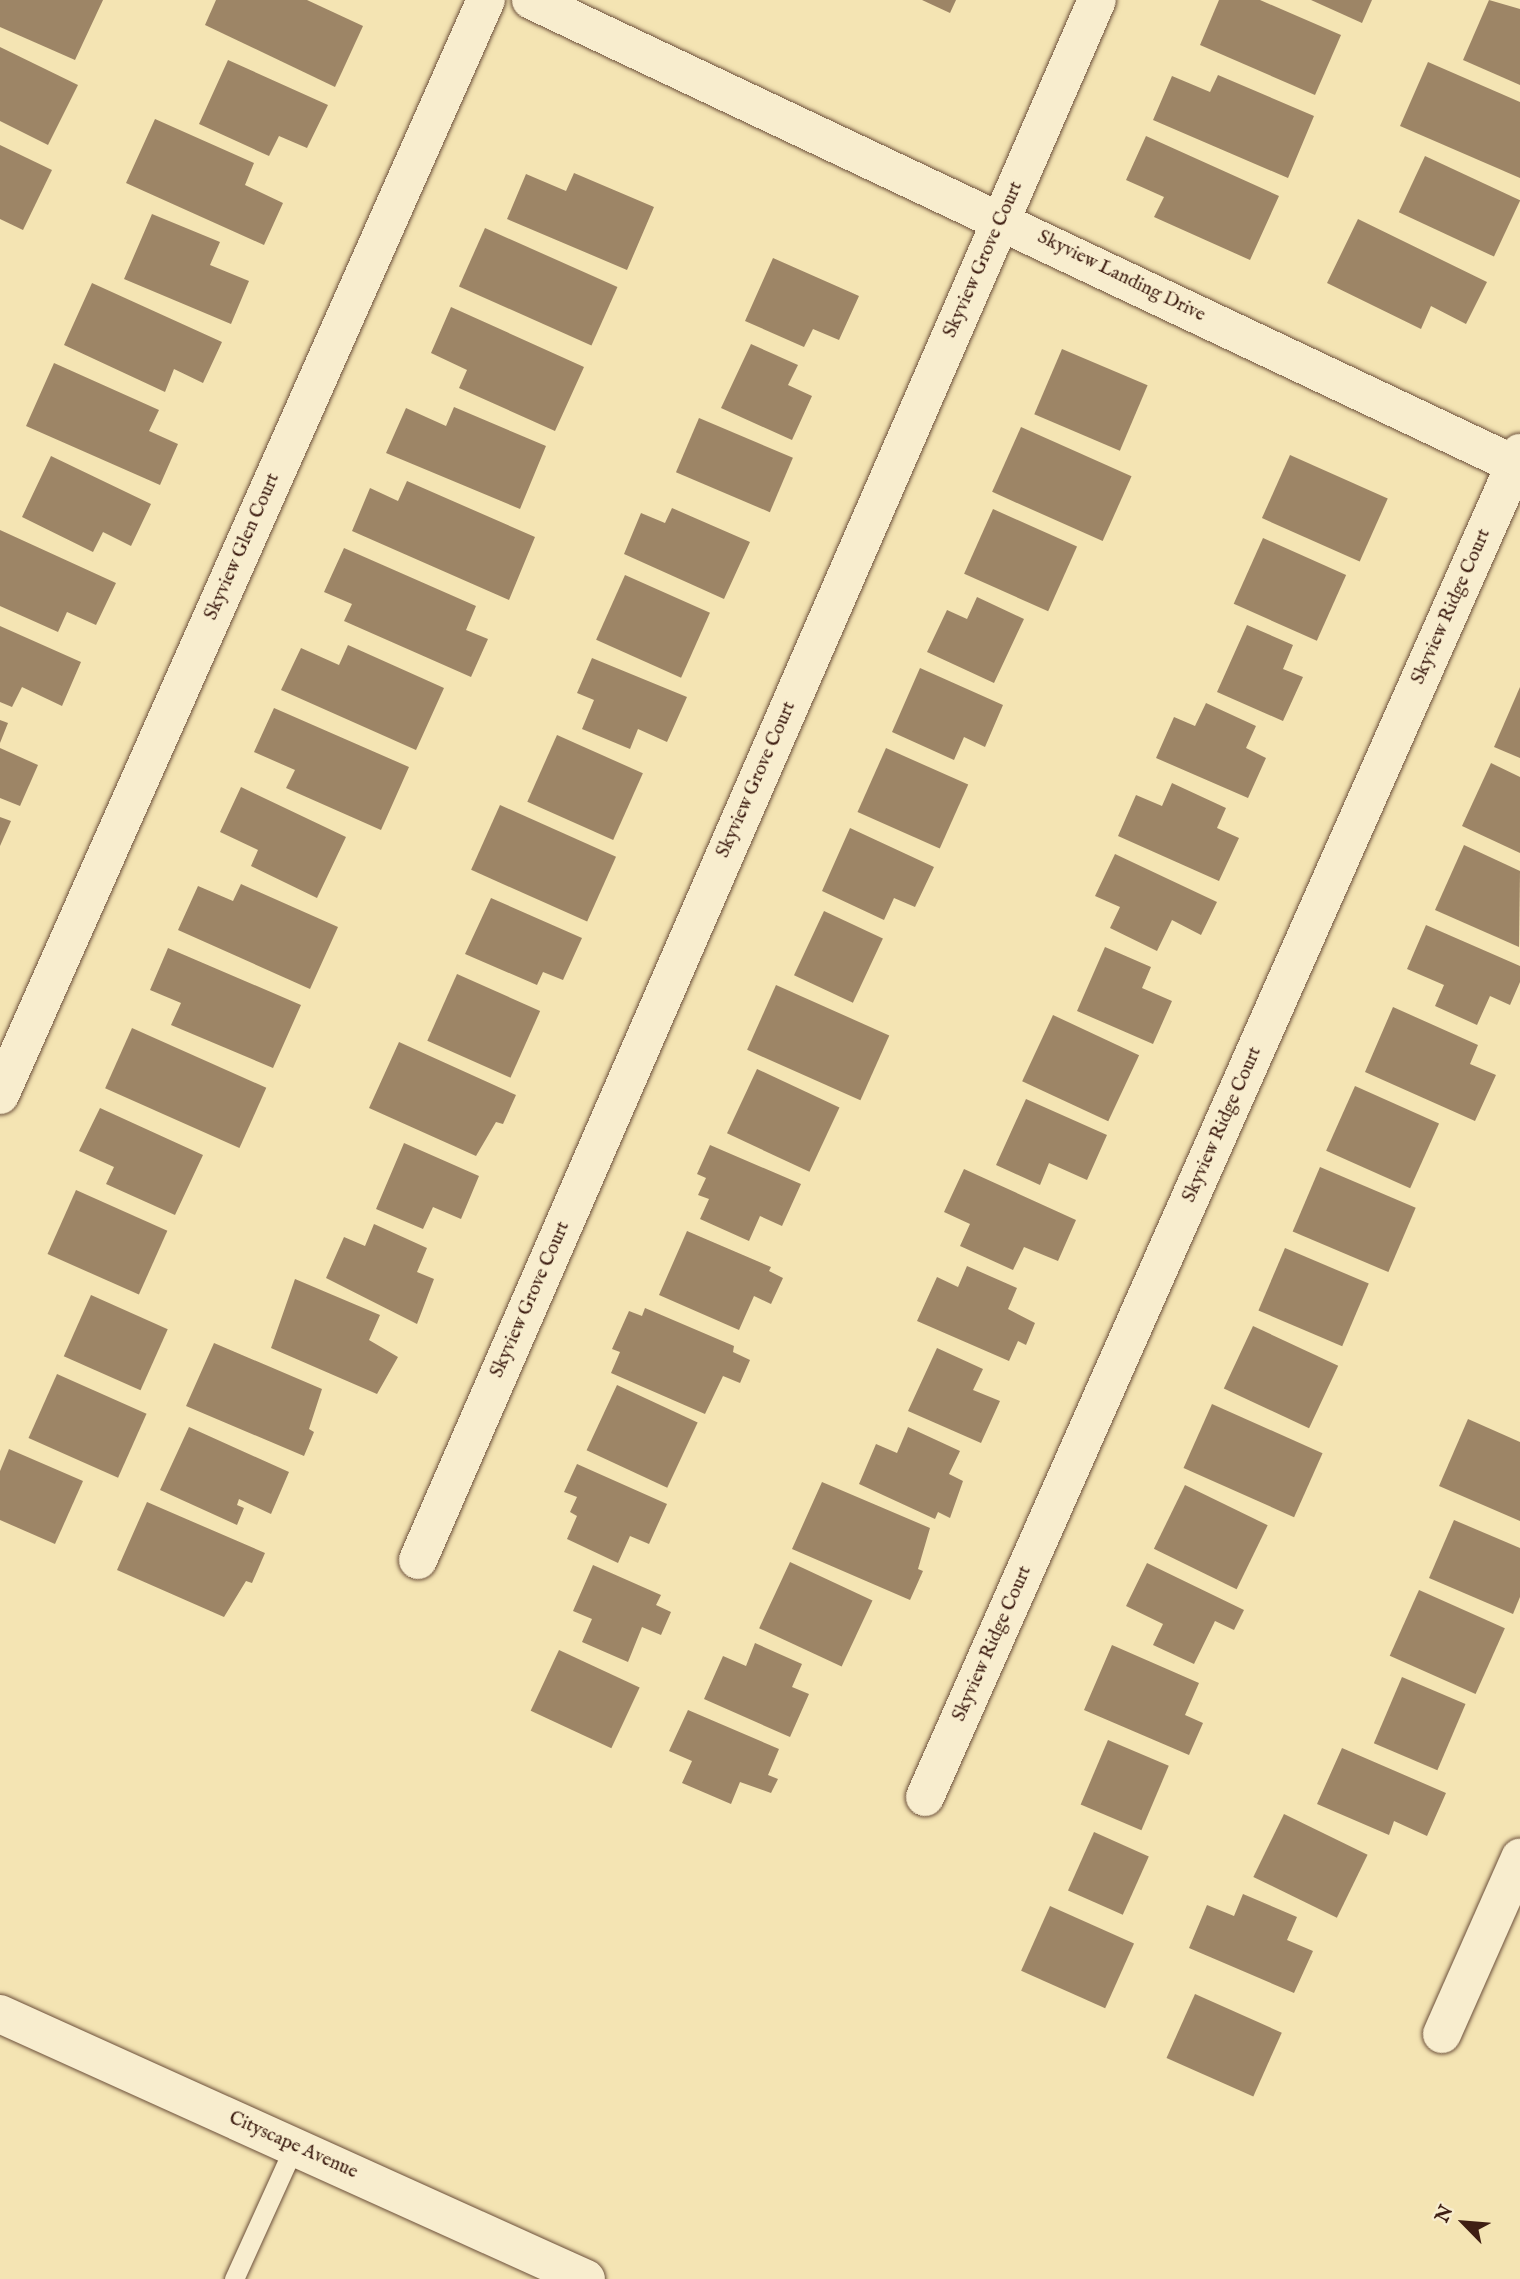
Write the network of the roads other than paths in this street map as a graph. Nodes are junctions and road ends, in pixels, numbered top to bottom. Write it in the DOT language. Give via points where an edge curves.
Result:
graph roads {
  1 [pos="486,0"];
  2 [pos="531,0"];
  3 [pos="1097,0"];
  4 [pos="1001,219"];
  5 [pos="1518,462"];
  6 [pos="0,1095"];
  7 [pos="418,1560"];
  8 [pos="925,1797"];
  9 [pos="1520,1858"];
  10 [pos="0,2014"];
  11 [pos="1442,2034"];
  12 [pos="294,2147"];
  13 [pos="234,2279"];
  14 [pos="586,2279"];
  1 -- 6 [label="street, Skyview Glen Court"];
  2 -- 4 [label="street, Skyview Landing Drive"];
  3 -- 4 [label="street, Skyview Grove Court"];
  4 -- 5 [label="street, Skyview Landing Drive"];
  4 -- 7 [label="street, Skyview Grove Court"];
  5 -- 8 [label="street, Skyview Ridge Court"];
  9 -- 11 [label="street"];
  10 -- 12 [label="street, Cityscape Avenue"];
  12 -- 13 [label="lane"];
  12 -- 14 [label="street, Cityscape Avenue"];
}
